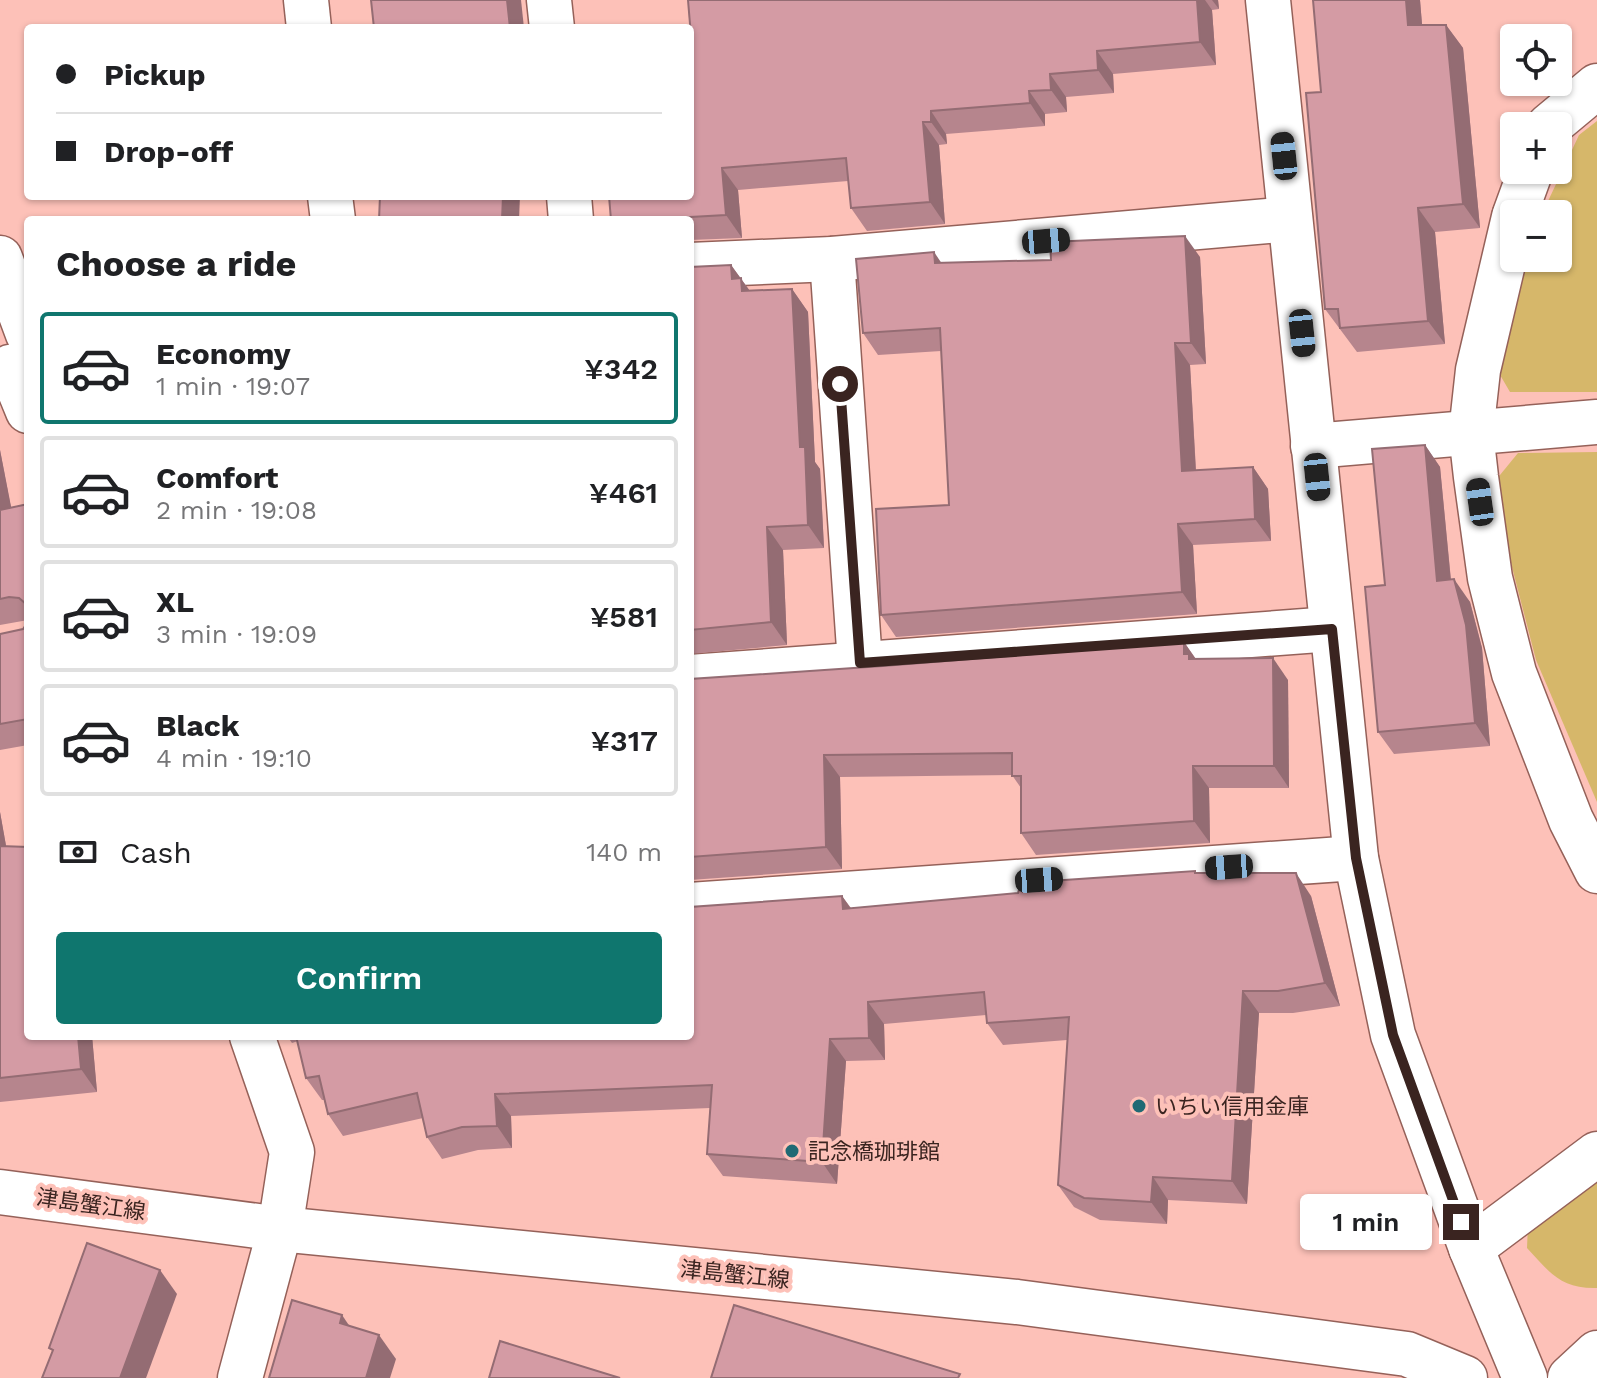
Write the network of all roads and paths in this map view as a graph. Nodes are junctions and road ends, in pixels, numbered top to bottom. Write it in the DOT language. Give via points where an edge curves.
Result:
graph roads {
  1 [pos="306,0"];
  2 [pos="549,0"];
  3 [pos="1268,0"];
  4 [pos="309,24"];
  5 [pos="552,24"];
  6 [pos="1597,86"];
  7 [pos="1566,112"];
  8 [pos="1290,219"];
  9 [pos="0,258"];
  10 [pos="832,259"];
  11 [pos="694,265"];
  12 [pos="1501,272"];
  13 [pos="17,358"];
  14 [pos="24,392"];
  15 [pos="1597,422"];
  16 [pos="1471,433"];
  17 [pos="1313,446"];
  18 [pos="1332,629"];
  19 [pos="860,663"];
  20 [pos="694,677"];
  21 [pos="1356,858"];
  22 [pos="1597,871"];
  23 [pos="694,905"];
  24 [pos="253,1040"];
  25 [pos="1597,1154"];
  26 [pos="0,1192"];
  27 [pos="280,1229"];
  28 [pos="1471,1248"];
  29 [pos="1597,1353"];
  30 [pos="240,1378"];
  31 [pos="1465,1378"];
  32 [pos="1525,1378"];
  33 [pos="1570,1378"];
  1 -- 4 [label="street"];
  2 -- 5 [label="street"];
  3 -- 8 [label="street"];
  6 -- 7 [label="street"];
  8 -- 10 [label="street"];
  8 -- 17 [label="street"];
  9 -- 13 [label="street"];
  10 -- 11 [label="street"];
  10 -- 19 [label="street"];
  12 -- 16 [label="street" via="1478,370"];
  13 -- 14 [label="street"];
  15 -- 16 [label="street"];
  16 -- 17 [label="street"];
  16 -- 22 [label="street" via="1490,578 1514,673 1571,820"];
  17 -- 18 [label="street"];
  18 -- 19 [label="street"];
  18 -- 21 [label="street"];
  19 -- 20 [label="street"];
  21 -- 23 [label="street"];
  21 -- 28 [label="street" via="1393,1035"];
  24 -- 27 [label="street" via="292,1152"];
  25 -- 28 [label="street"];
  26 -- 27 [label="street, 津島蟹江線"];
  27 -- 30 [label="street"];
  27 -- 31 [label="street, 津島蟹江線" via="1047,1305 1407,1354"];
  28 -- 32 [label="street"];
  29 -- 33 [label="street"];
}
